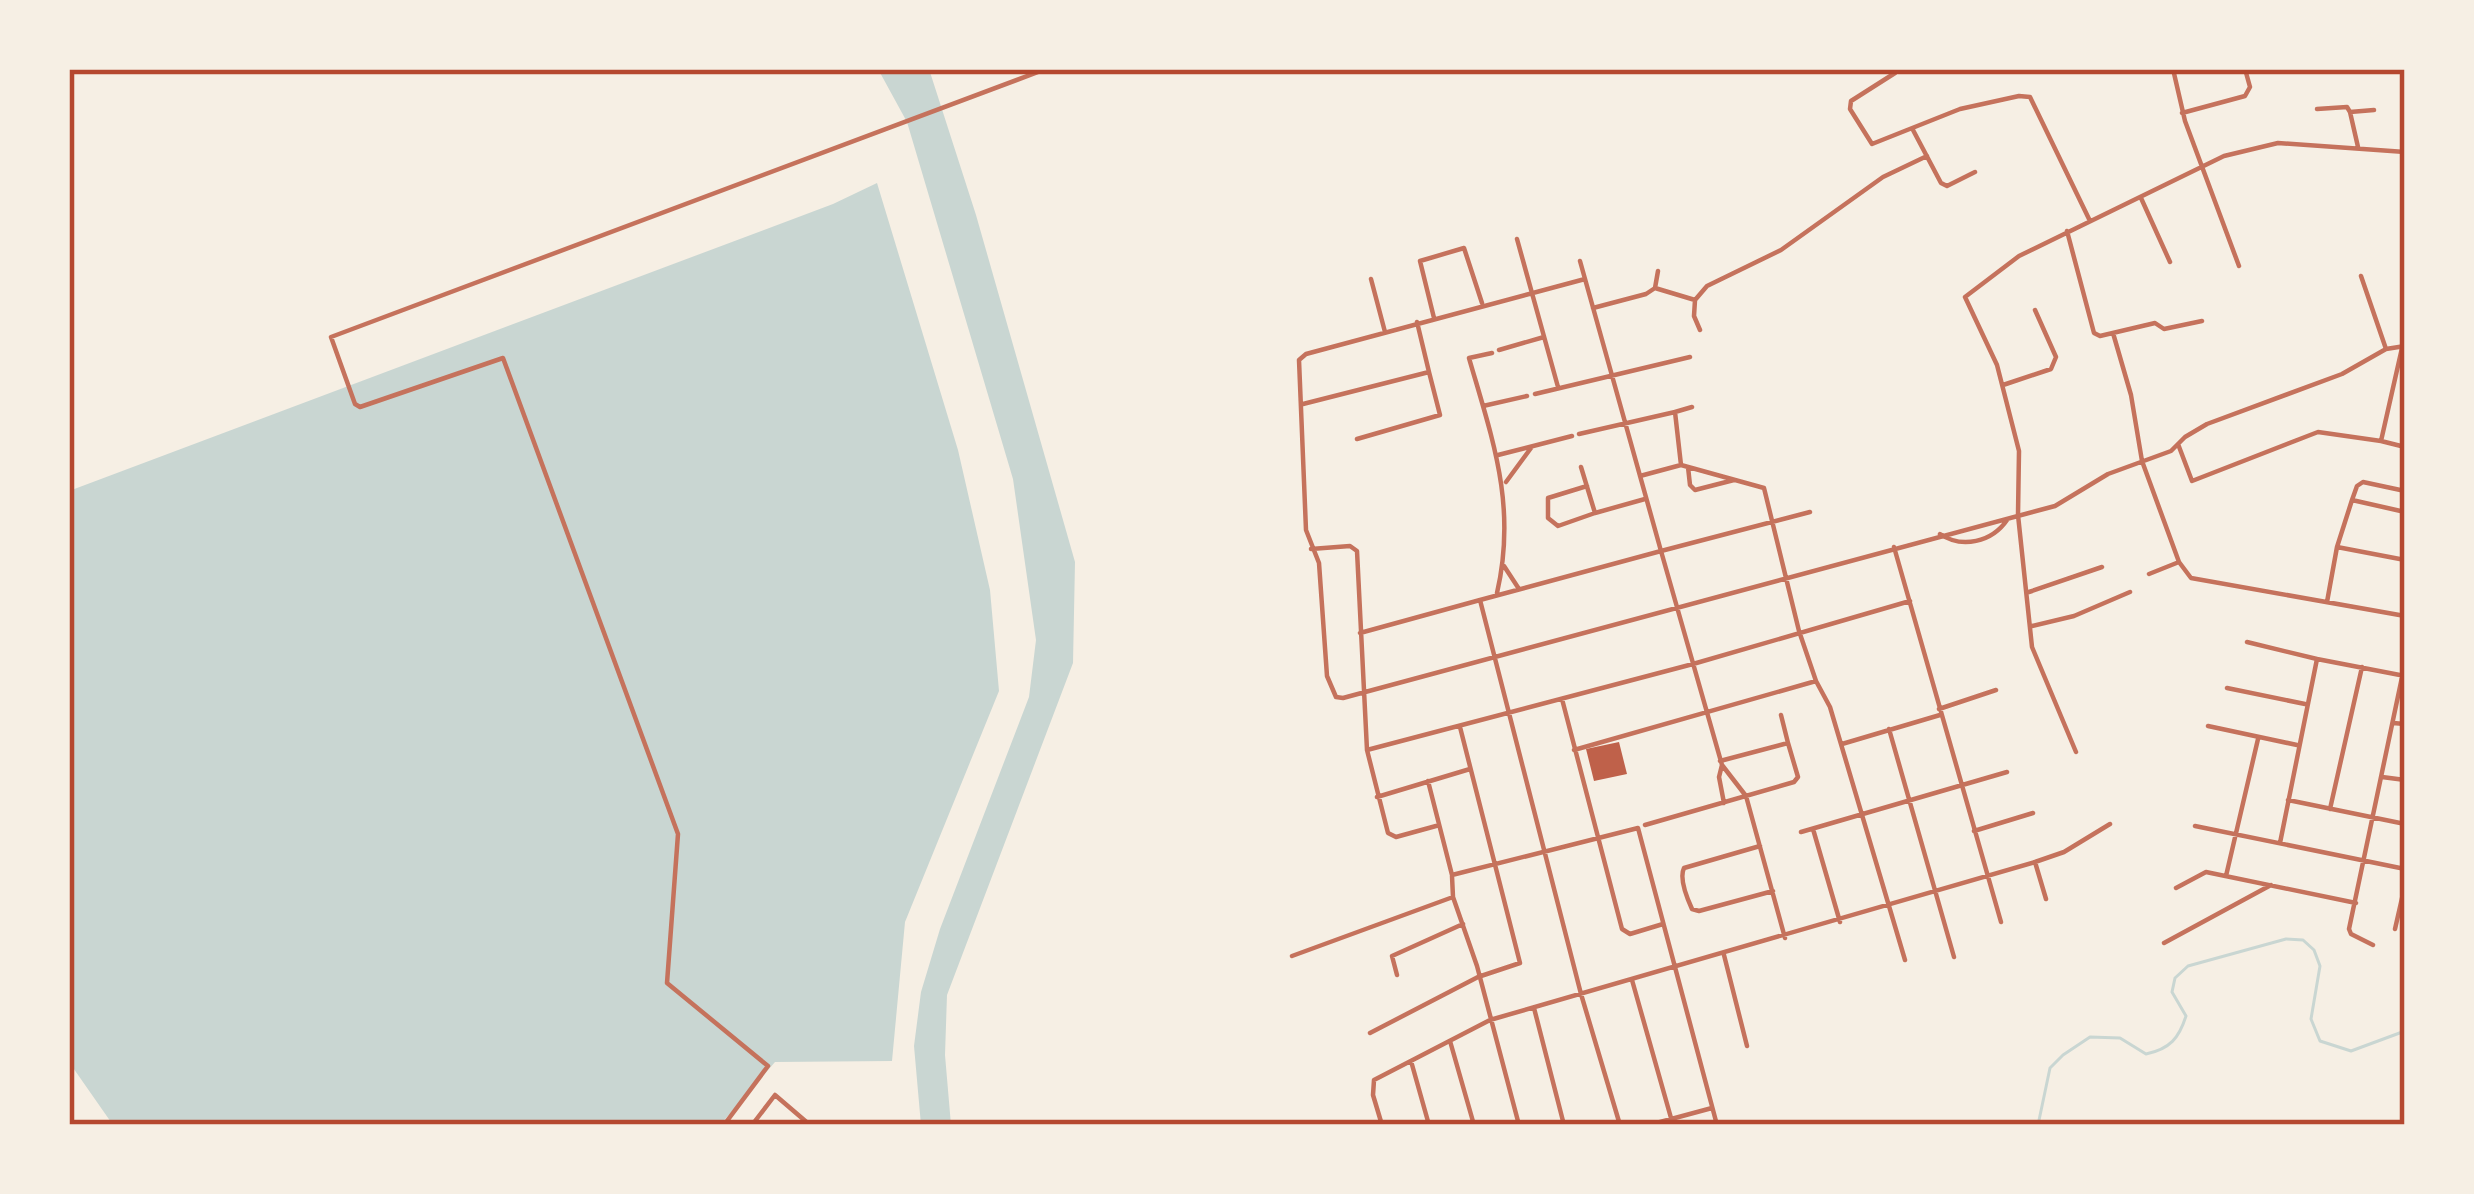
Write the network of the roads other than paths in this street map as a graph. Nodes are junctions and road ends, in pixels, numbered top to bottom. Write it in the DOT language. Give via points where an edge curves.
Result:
graph roads {
  1 [pos="1046,69"];
  2 [pos="2173,69"];
  3 [pos="2246,69"];
  4 [pos="1894,73"];
  5 [pos="2317,109"];
  6 [pos="2374,110"];
  7 [pos="2350,112"];
  8 [pos="2182,113"];
  9 [pos="1913,130"];
  10 [pos="2359,148"];
  11 [pos="2405,152"];
  12 [pos="1927,156"];
  13 [pos="2202,165"];
  14 [pos="1976,172"];
  15 [pos="2141,198"];
  16 [pos="2090,221"];
  17 [pos="2067,231"];
  18 [pos="1517,239"];
  19 [pos="1580,261"];
  20 [pos="2170,262"];
  21 [pos="2240,266"];
  22 [pos="1658,271"];
  23 [pos="2361,276"];
  24 [pos="1371,279"];
  25 [pos="1586,279"];
  26 [pos="1655,288"];
  27 [pos="1532,291"];
  28 [pos="1695,300"];
  29 [pos="1483,305"];
  30 [pos="1593,308"];
  31 [pos="2035,310"];
  32 [pos="1434,318"];
  33 [pos="2202,321"];
  34 [pos="1417,322"];
  35 [pos="1700,330"];
  36 [pos="1385,332"];
  37 [pos="2113,333"];
  38 [pos="1544,337"];
  39 [pos="2404,346"];
  40 [pos="2386,350"];
  41 [pos="1690,357"];
  42 [pos="1429,372"];
  43 [pos="1610,374"];
  44 [pos="2003,385"];
  45 [pos="1558,387"];
  46 [pos="1303,404"];
  47 [pos="1483,406"];
  48 [pos="1692,407"];
  49 [pos="1448,412"];
  50 [pos="1676,412"];
  51 [pos="1439,415"];
  52 [pos="1624,422"];
  53 [pos="1357,439"];
  54 [pos="2381,441"];
  55 [pos="2178,444"];
  56 [pos="2405,447"];
  57 [pos="1531,448"];
  58 [pos="1498,455"];
  59 [pos="2142,461"];
  60 [pos="1684,466"];
  61 [pos="1581,467"];
  62 [pos="1639,476"];
  63 [pos="1738,479"];
  64 [pos="1503,485"];
  65 [pos="1587,487"];
  66 [pos="2405,491"];
  67 [pos="1645,499"];
  68 [pos="2352,500"];
  69 [pos="1810,512"];
  70 [pos="2405,512"];
  71 [pos="1595,513"];
  72 [pos="2018,515"];
  73 [pos="2009,517"];
  74 [pos="1774,521"];
  75 [pos="1940,534"];
  76 [pos="1894,547"];
  77 [pos="2337,547"];
  78 [pos="1311,549"];
  79 [pos="1661,551"];
  80 [pos="2405,560"];
  81 [pos="2179,562"];
  82 [pos="1504,566"];
  83 [pos="2102,567"];
  84 [pos="2149,574"];
  85 [pos="1786,578"];
  86 [pos="1519,589"];
  87 [pos="2029,592"];
  88 [pos="2130,592"];
  89 [pos="1497,595"];
  90 [pos="1480,600"];
  91 [pos="1910,601"];
  92 [pos="2327,602"];
  93 [pos="1679,607"];
  94 [pos="2405,616"];
  95 [pos="2032,626"];
  96 [pos="1799,631"];
  97 [pos="1360,633"];
  98 [pos="2247,642"];
  99 [pos="1494,657"];
  100 [pos="2317,659"];
  101 [pos="2405,663"];
  102 [pos="1693,664"];
  103 [pos="2362,667"];
  104 [pos="2404,676"];
  105 [pos="1816,681"];
  106 [pos="2227,688"];
  107 [pos="1996,690"];
  108 [pos="1362,693"];
  109 [pos="1562,699"];
  110 [pos="2306,704"];
  111 [pos="1940,712"];
  112 [pos="1705,713"];
  113 [pos="1508,714"];
  114 [pos="1780,716"];
  115 [pos="2393,722"];
  116 [pos="2405,724"];
  117 [pos="2209,726"];
  118 [pos="1460,727"];
  119 [pos="1889,729"];
  120 [pos="2258,739"];
  121 [pos="1788,743"];
  122 [pos="1842,744"];
  123 [pos="1367,746"];
  124 [pos="2298,746"];
  125 [pos="1574,750"];
  126 [pos="2076,752"];
  127 [pos="1721,763"];
  128 [pos="1471,768"];
  129 [pos="2007,772"];
  130 [pos="2382,777"];
  131 [pos="2405,780"];
  132 [pos="1428,781"];
  133 [pos="1960,783"];
  134 [pos="1377,796"];
  135 [pos="1746,796"];
  136 [pos="1909,799"];
  137 [pos="2288,800"];
  138 [pos="1724,803"];
  139 [pos="2330,809"];
  140 [pos="2033,813"];
  141 [pos="1861,814"];
  142 [pos="2373,818"];
  143 [pos="2110,824"];
  144 [pos="2405,824"];
  145 [pos="1438,825"];
  146 [pos="2195,826"];
  147 [pos="1641,827"];
  148 [pos="1813,828"];
  149 [pos="1973,831"];
  150 [pos="1801,832"];
  151 [pos="2237,835"];
  152 [pos="1597,838"];
  153 [pos="2280,843"];
  154 [pos="1760,846"];
  155 [pos="1546,854"];
  156 [pos="2364,860"];
  157 [pos="1496,862"];
  158 [pos="2036,862"];
  159 [pos="2405,868"];
  160 [pos="1452,875"];
  161 [pos="2226,876"];
  162 [pos="1986,877"];
  163 [pos="2271,885"];
  164 [pos="2405,885"];
  165 [pos="2176,888"];
  166 [pos="1773,892"];
  167 [pos="1934,893"];
  168 [pos="1453,897"];
  169 [pos="2046,899"];
  170 [pos="2356,903"];
  171 [pos="1887,907"];
  172 [pos="1840,922"];
  173 [pos="2001,922"];
  174 [pos="1463,923"];
  175 [pos="1663,924"];
  176 [pos="2395,929"];
  177 [pos="1786,938"];
  178 [pos="2164,943"];
  179 [pos="2373,945"];
  180 [pos="1724,955"];
  181 [pos="1292,956"];
  182 [pos="1954,957"];
  183 [pos="1905,959"];
  184 [pos="1674,969"];
  185 [pos="1396,975"];
  186 [pos="1478,977"];
  187 [pos="1632,980"];
  188 [pos="1581,994"];
  189 [pos="1534,1006"];
  190 [pos="1490,1020"];
  191 [pos="1370,1033"];
  192 [pos="1450,1041"];
  193 [pos="1747,1046"];
  194 [pos="1411,1060"];
  195 [pos="1712,1108"];
  196 [pos="1672,1121"];
  197 [pos="724,1125"];
  198 [pos="752,1125"];
  199 [pos="809,1125"];
  200 [pos="1382,1125"];
  201 [pos="1429,1125"];
  202 [pos="1474,1125"];
  203 [pos="1519,1125"];
  204 [pos="1564,1125"];
  205 [pos="1620,1125"];
  206 [pos="1648,1125"];
  207 [pos="1718,1125"];
  1 -- 197 [label="street" via="332,337 360,407 503,358 678,834 668,983 767,1066"];
  2 -- 8 [label="street"];
  3 -- 8 [label="street" via="2245,95"];
  4 -- 9 [label="street" via="1853,98 1850,109 1872,144"];
  5 -- 7 [label="street"];
  6 -- 7 [label="street"];
  7 -- 10 [label="street"];
  8 -- 13 [label="street"];
  9 -- 12 [label="street"];
  9 -- 16 [label="street" via="1960,110 2030,97"];
  10 -- 11 [label="street"];
  10 -- 13 [label="street" via="2278,143"];
  12 -- 14 [label="street" via="1947,186"];
  12 -- 28 [label="street" via="1883,176 1794,242 1715,281"];
  13 -- 15 [label="street"];
  13 -- 21 [label="street"];
  15 -- 16 [label="street"];
  15 -- 20 [label="street"];
  16 -- 17 [label="street"];
  17 -- 37 [label="street" via="2090,326 2100,336"];
  17 -- 44 [label="street" via="1965,297"];
  18 -- 27 [label="street"];
  19 -- 25 [label="street"];
  22 -- 26 [label="street"];
  23 -- 40 [label="street"];
  24 -- 36 [label="street"];
  25 -- 27 [label="street"];
  25 -- 30 [label="street"];
  26 -- 28 [label="street"];
  26 -- 30 [label="street"];
  27 -- 29 [label="street"];
  27 -- 38 [label="street"];
  28 -- 35 [label="street"];
  29 -- 32 [label="street"];
  29 -- 32 [label="street" via="1464,248 1420,261"];
  30 -- 43 [label="street"];
  31 -- 44 [label="street" via="2054,363"];
  32 -- 34 [label="street"];
  33 -- 37 [label="street"];
  34 -- 36 [label="street"];
  34 -- 42 [label="street"];
  36 -- 46 [label="street" via="1301,357"];
  37 -- 59 [label="street"];
  38 -- 45 [label="street"];
  38 -- 47 [label="street" via="1469,358"];
  39 -- 40 [label="street"];
  39 -- 54 [label="street"];
  40 -- 55 [label="street" via="2207,424"];
  41 -- 43 [label="street"];
  42 -- 46 [label="street"];
  42 -- 51 [label="street"];
  43 -- 45 [label="street"];
  43 -- 52 [label="street"];
  44 -- 72 [label="street" via="2021,467"];
  45 -- 47 [label="street"];
  46 -- 78 [label="street"];
  47 -- 58 [label="street"];
  48 -- 50 [label="street"];
  49 -- 51 [label="street"];
  50 -- 52 [label="street"];
  50 -- 60 [label="street"];
  51 -- 53 [label="street"];
  52 -- 57 [label="street"];
  52 -- 62 [label="street"];
  54 -- 55 [label="street" via="2318,432 2192,481"];
  54 -- 56 [label="street"];
  55 -- 59 [label="street"];
  57 -- 58 [label="street"];
  57 -- 64 [label="street"];
  58 -- 64 [label="street"];
  59 -- 72 [label="street" via="2064,502"];
  59 -- 81 [label="street"];
  60 -- 62 [label="street"];
  60 -- 63 [label="street"];
  60 -- 63 [label="street" via="1698,491"];
  61 -- 65 [label="street"];
  62 -- 67 [label="street"];
  63 -- 74 [label="street" via="1764,488"];
  64 -- 82 [label="street"];
  65 -- 71 [label="street"];
  65 -- 71 [label="street" via="1548,498 1548,518 1558,526"];
  66 -- 68 [label="street" via="2363,482"];
  67 -- 71 [label="street"];
  67 -- 79 [label="street"];
  68 -- 70 [label="street"];
  68 -- 77 [label="street"];
  69 -- 74 [label="street"];
  72 -- 73 [label="street"];
  72 -- 87 [label="street"];
  73 -- 75 [label="street"];
  73 -- 75 [label="street" via="1997,534 1970,542"];
  74 -- 79 [label="street"];
  74 -- 85 [label="street"];
  75 -- 76 [label="street"];
  76 -- 85 [label="street"];
  76 -- 91 [label="street"];
  77 -- 80 [label="street"];
  77 -- 92 [label="street"];
  78 -- 97 [label="street" via="1357,551"];
  78 -- 108 [label="street" via="1319,563 1330,687 1336,697"];
  79 -- 86 [label="street"];
  79 -- 93 [label="street"];
  81 -- 84 [label="street"];
  81 -- 92 [label="street" via="2200,582"];
  82 -- 86 [label="street"];
  82 -- 89 [label="street"];
  83 -- 87 [label="street"];
  85 -- 93 [label="street"];
  85 -- 96 [label="street"];
  86 -- 89 [label="street"];
  87 -- 95 [label="street"];
  88 -- 95 [label="street"];
  89 -- 90 [label="street"];
  90 -- 97 [label="street"];
  90 -- 99 [label="street"];
  91 -- 96 [label="street"];
  91 -- 111 [label="street"];
  92 -- 94 [label="street"];
  93 -- 99 [label="street"];
  93 -- 102 [label="street"];
  95 -- 126 [label="street" via="2034,652"];
  96 -- 102 [label="street"];
  96 -- 105 [label="street"];
  97 -- 108 [label="street"];
  98 -- 100 [label="street"];
  99 -- 108 [label="street"];
  99 -- 113 [label="street"];
  100 -- 103 [label="street"];
  100 -- 110 [label="street"];
  101 -- 104 [label="street"];
  102 -- 109 [label="street"];
  102 -- 112 [label="street"];
  103 -- 104 [label="street"];
  103 -- 139 [label="street"];
  104 -- 115 [label="street"];
  105 -- 112 [label="street"];
  105 -- 122 [label="street"];
  106 -- 110 [label="street"];
  107 -- 111 [label="street"];
  108 -- 123 [label="street"];
  109 -- 113 [label="street"];
  109 -- 125 [label="street"];
  110 -- 124 [label="street"];
  111 -- 119 [label="street"];
  111 -- 133 [label="street"];
  112 -- 125 [label="street"];
  112 -- 127 [label="street"];
  113 -- 118 [label="street"];
  113 -- 155 [label="street"];
  114 -- 121 [label="street"];
  115 -- 116 [label="street"];
  115 -- 130 [label="street"];
  117 -- 120 [label="street"];
  118 -- 123 [label="street"];
  118 -- 128 [label="street"];
  119 -- 122 [label="street"];
  119 -- 136 [label="street"];
  120 -- 124 [label="street"];
  120 -- 151 [label="street"];
  121 -- 127 [label="street"];
  121 -- 135 [label="street" via="1797,780"];
  122 -- 141 [label="street"];
  123 -- 134 [label="street"];
  124 -- 137 [label="street"];
  125 -- 152 [label="street"];
  127 -- 135 [label="street"];
  127 -- 138 [label="street"];
  128 -- 132 [label="street"];
  128 -- 157 [label="street"];
  129 -- 133 [label="street"];
  130 -- 131 [label="street"];
  130 -- 142 [label="street"];
  132 -- 134 [label="street"];
  132 -- 145 [label="street"];
  133 -- 136 [label="street"];
  133 -- 149 [label="street"];
  134 -- 145 [label="street" via="1391,836"];
  135 -- 138 [label="street"];
  135 -- 154 [label="street"];
  136 -- 141 [label="street"];
  136 -- 167 [label="street"];
  137 -- 139 [label="street"];
  137 -- 153 [label="street"];
  138 -- 147 [label="street"];
  139 -- 142 [label="street"];
  140 -- 149 [label="street"];
  141 -- 148 [label="street"];
  141 -- 171 [label="street"];
  142 -- 144 [label="street"];
  142 -- 156 [label="street"];
  143 -- 158 [label="street"];
  145 -- 160 [label="street"];
  146 -- 151 [label="street"];
  147 -- 152 [label="street"];
  147 -- 175 [label="street"];
  148 -- 150 [label="street"];
  148 -- 172 [label="street"];
  149 -- 162 [label="street"];
  151 -- 153 [label="street"];
  151 -- 161 [label="street"];
  152 -- 155 [label="street"];
  152 -- 175 [label="street" via="1622,929"];
  153 -- 156 [label="street"];
  154 -- 166 [label="street"];
  154 -- 166 [label="street" via="1684,868 1689,902 1699,911"];
  155 -- 157 [label="street"];
  155 -- 188 [label="street"];
  156 -- 159 [label="street"];
  156 -- 170 [label="street"];
  157 -- 160 [label="street"];
  157 -- 186 [label="street" via="1520,963"];
  158 -- 162 [label="street"];
  158 -- 169 [label="street"];
  160 -- 168 [label="street"];
  161 -- 163 [label="street"];
  161 -- 165 [label="street" via="2204,873"];
  162 -- 167 [label="street"];
  162 -- 173 [label="street"];
  163 -- 170 [label="street"];
  163 -- 178 [label="street"];
  164 -- 176 [label="street"];
  166 -- 177 [label="street"];
  167 -- 171 [label="street"];
  167 -- 182 [label="street"];
  168 -- 174 [label="street"];
  168 -- 181 [label="street"];
  170 -- 179 [label="street" via="2349,932"];
  171 -- 172 [label="street"];
  171 -- 183 [label="street"];
  172 -- 177 [label="street"];
  174 -- 185 [label="street" via="1392,956"];
  174 -- 186 [label="street"];
  175 -- 184 [label="street"];
  177 -- 180 [label="street"];
  180 -- 184 [label="street"];
  180 -- 193 [label="street"];
  184 -- 187 [label="street"];
  184 -- 195 [label="street"];
  186 -- 190 [label="street"];
  186 -- 191 [label="street"];
  187 -- 188 [label="street"];
  187 -- 196 [label="street"];
  188 -- 189 [label="street"];
  188 -- 205 [label="street"];
  189 -- 190 [label="street"];
  189 -- 204 [label="street"];
  190 -- 192 [label="street"];
  190 -- 203 [label="street"];
  192 -- 194 [label="street"];
  192 -- 202 [label="street"];
  194 -- 200 [label="street" via="1372,1086"];
  194 -- 201 [label="street"];
  195 -- 196 [label="street"];
  195 -- 207 [label="street"];
  196 -- 206 [label="street"];
  198 -- 199 [label="street" via="776,1095"];
}
